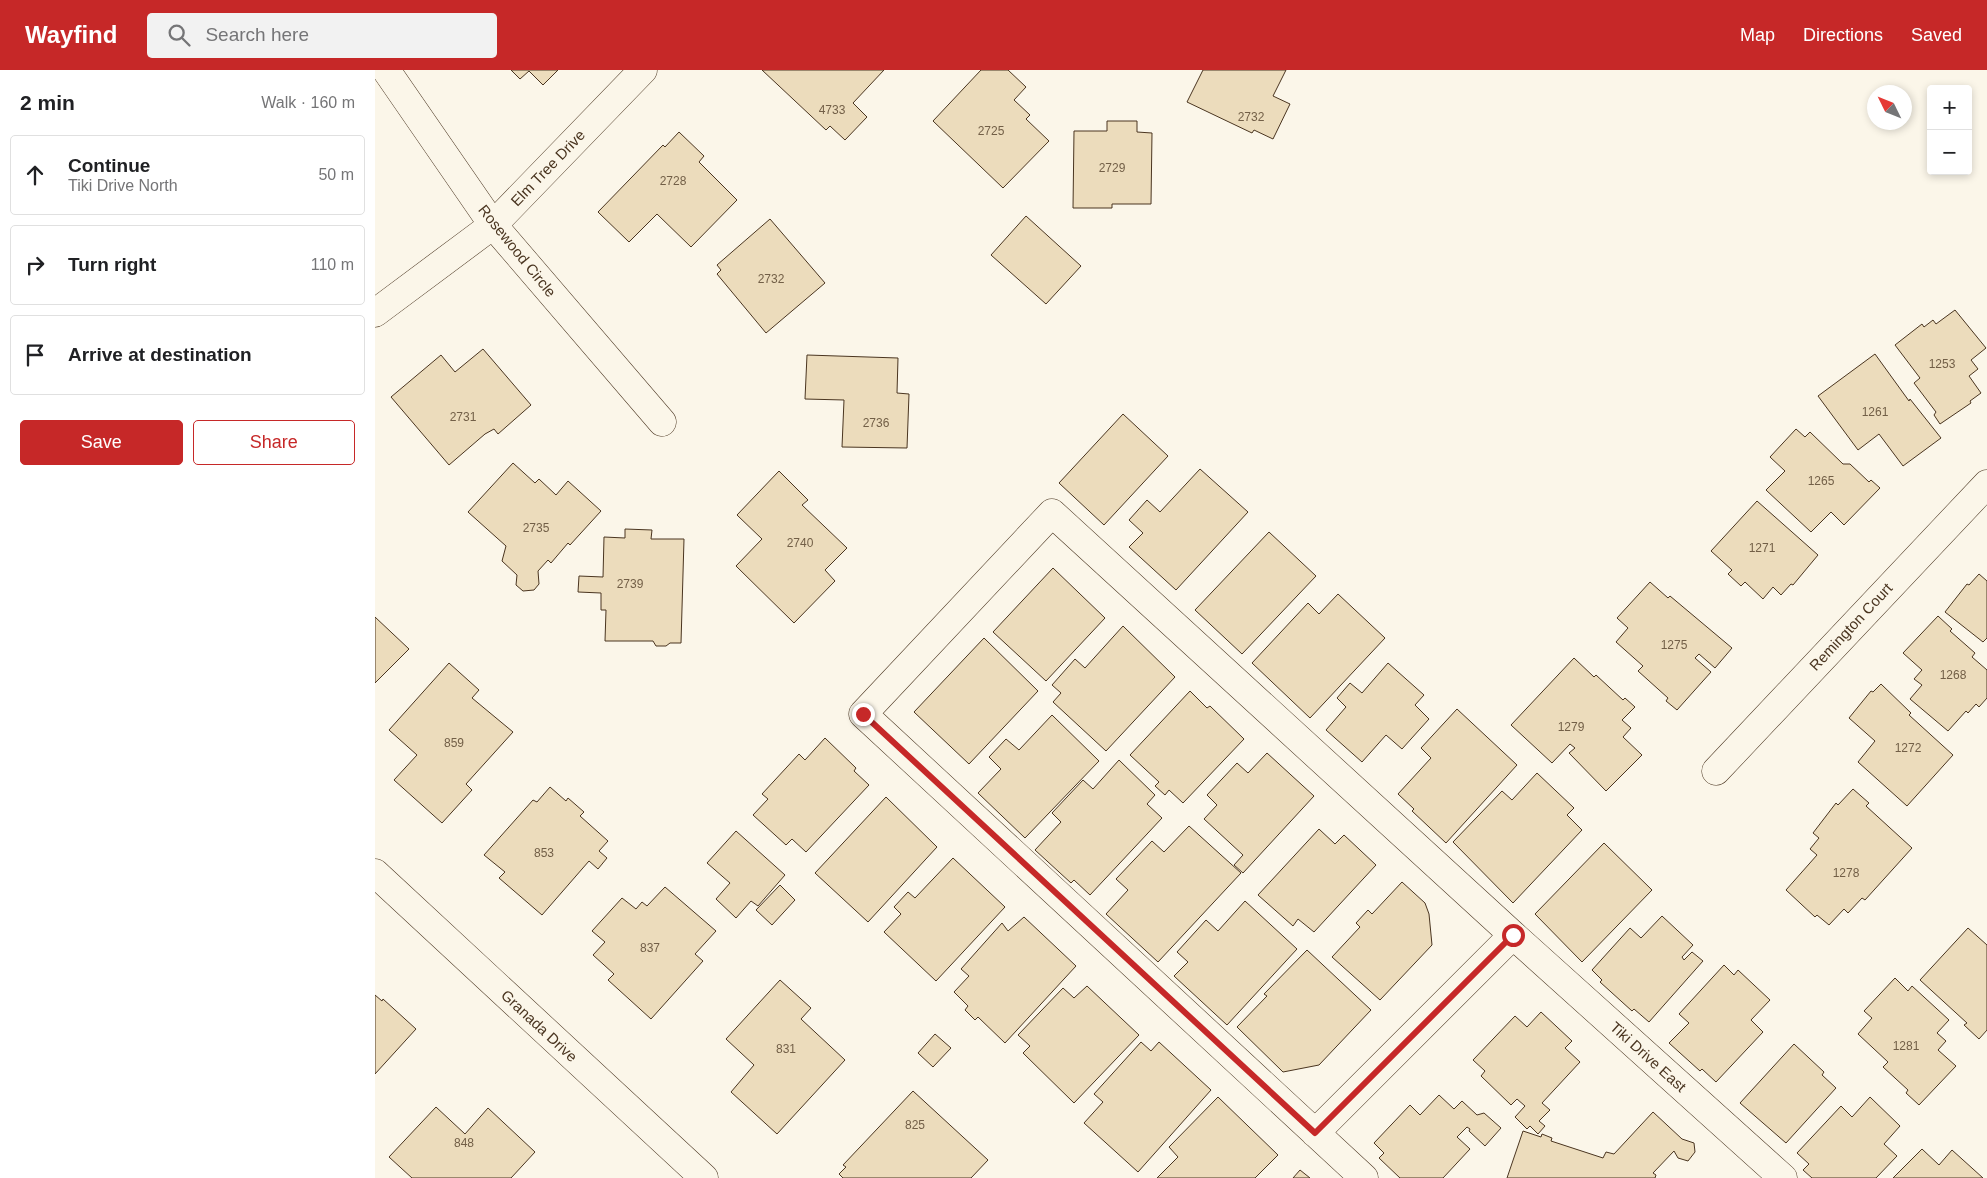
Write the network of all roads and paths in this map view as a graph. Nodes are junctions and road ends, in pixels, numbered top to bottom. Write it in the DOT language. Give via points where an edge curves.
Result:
graph roads {
  1 [pos="386,70"];
  2 [pos="643,70"];
  3 [pos="493,225"];
  4 [pos="375,313"];
  5 [pos="663,422"];
  6 [pos="1987,484"];
  7 [pos="1716,771"];
  8 [pos="375,873"];
  9 [pos="1513,935"];
  10 [pos="1315,1133"];
  11 [pos="705,1178"];
  12 [pos="1364,1178"];
  13 [pos="1783,1178"];
  1 -- 3 [label="street, Rosewood Circle"];
  2 -- 3 [label="street, Elm Tree Drive"];
  3 -- 4 [label="street, Elm Tree Drive"];
  3 -- 5 [label="street, Rosewood Circle"];
  6 -- 7 [label="street, Remington Court"];
  8 -- 11 [label="street, Granada Drive"];
  9 -- 10 [label="street"];
  9 -- 10 [label="street, Tiki Drive East" via="1052,514 863,714"];
  9 -- 13 [label="street, Tiki Drive East"];
  10 -- 12 [label="street"];
}
